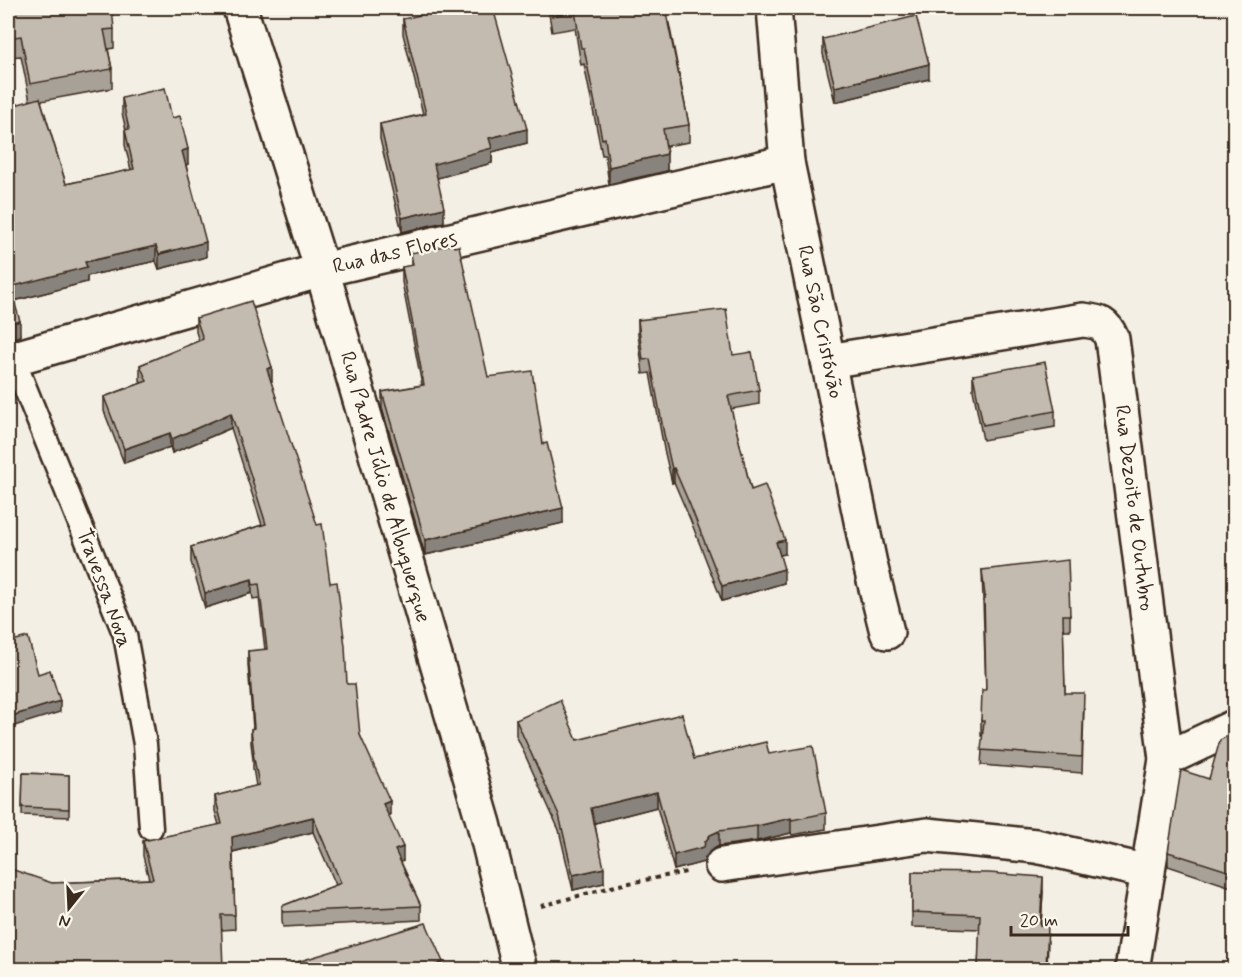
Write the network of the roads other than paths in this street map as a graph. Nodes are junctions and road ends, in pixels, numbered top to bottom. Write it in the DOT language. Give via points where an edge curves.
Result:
graph roads {
  1 [pos="240,8"];
  2 [pos="774,8"];
  3 [pos="787,162"];
  4 [pos="322,270"];
  5 [pos="10,359"];
  6 [pos="828,361"];
  7 [pos="887,632"];
  8 [pos="1234,727"];
  9 [pos="1166,759"];
  10 [pos="152,828"];
  11 [pos="722,865"];
  12 [pos="1148,872"];
  13 [pos="520,969"];
  14 [pos="1132,969"];
  1 -- 4 [label="street, Rua Padre Júlio de Albuquerque"];
  2 -- 3 [label="street, Rua São Cristóvão"];
  3 -- 4 [label="street, Rua das Flores"];
  3 -- 6 [label="street, Rua São Cristóvão"];
  4 -- 5 [label="street, Rua das Flores"];
  4 -- 13 [label="street, Rua Padre Júlio de Albuquerque" via="484,824"];
  5 -- 10 [label="lane, Travessa Nova" via="125,635 145,744"];
  6 -- 7 [label="street, Rua São Cristóvão"];
  6 -- 9 [label="street, Rua Dezoito de Outubro" via="1083,320 1108,328"];
  8 -- 9 [label="street"];
  9 -- 12 [label="street, Rua Dezoito de Outubro"];
  11 -- 12 [label="street" via="927,835 1036,846"];
  12 -- 14 [label="street, Rua Dezoito de Outubro"];
}
